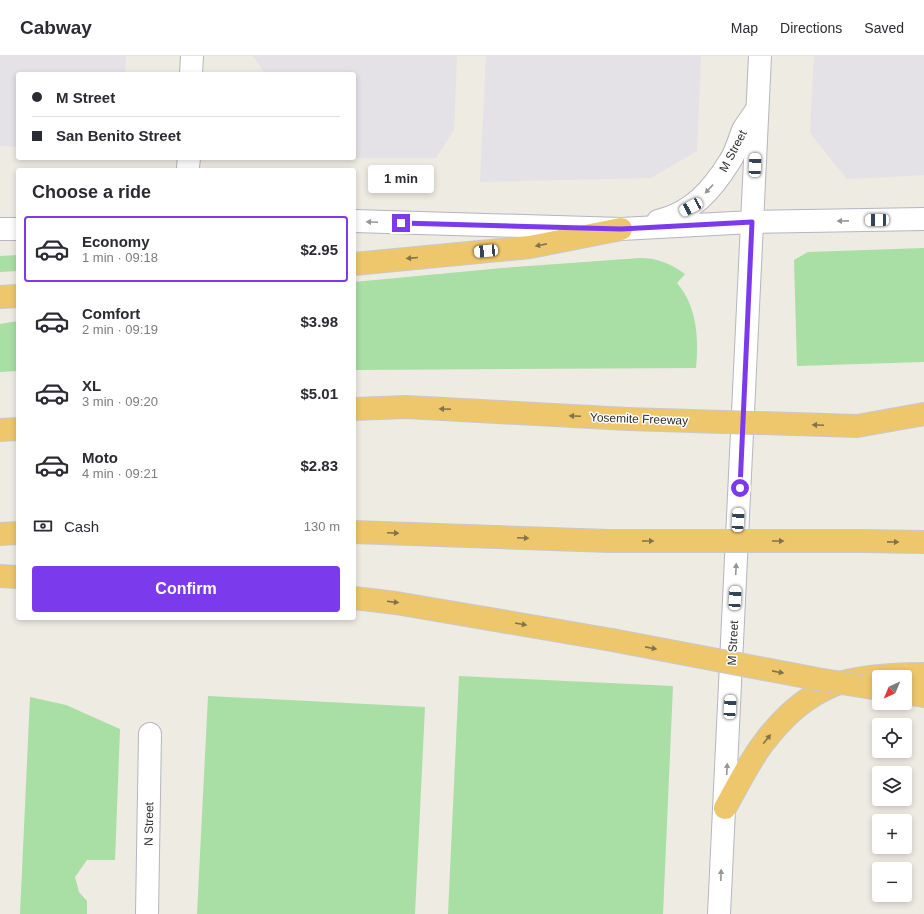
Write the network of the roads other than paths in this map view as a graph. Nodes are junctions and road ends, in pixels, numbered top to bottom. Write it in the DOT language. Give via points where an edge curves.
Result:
graph roads {
  1 [pos="192,56"];
  2 [pos="760,56"];
  3 [pos="191,72"];
  4 [pos="758,108"];
  5 [pos="924,219"];
  6 [pos="356,221"];
  7 [pos="752,222"];
  8 [pos="0,229"];
  9 [pos="16,229"];
  10 [pos="621,229"];
  11 [pos="356,264"];
  12 [pos="16,296"];
  13 [pos="0,297"];
  14 [pos="356,410"];
  15 [pos="924,414"];
  16 [pos="924,425"];
  17 [pos="857,426"];
  18 [pos="16,429"];
  19 [pos="0,430"];
  20 [pos="356,532"];
  21 [pos="16,533"];
  22 [pos="0,534"];
  23 [pos="924,542"];
  24 [pos="0,576"];
  25 [pos="16,576"];
  26 [pos="356,598"];
  27 [pos="924,674"];
  28 [pos="872,688"];
  29 [pos="912,694"];
  30 [pos="924,696"];
  31 [pos="150,734"];
  32 [pos="725,808"];
  33 [pos="147,914"];
  34 [pos="719,914"];
  1 -- 3 [label="street"];
  2 -- 4 [label="street, M Street"];
  4 -- 7 [label="street, M Street"];
  4 -- 10 [label="street, M Street, one-way" via="744,128 730,160 711,188 691,207 671,218"];
  5 -- 7 [label="street, one-way"];
  10 -- 6 [label="street, one-way"];
  7 -- 10 [label="street"];
  32 -- 7 [label="street, M Street, one-way"];
  8 -- 9 [label="street"];
  10 -- 11 [label="highway, one-way" via="530,247"];
  12 -- 13 [label="highway"];
  17 -- 14 [label="highway, Yosemite Freeway, one-way, bridge" via="628,419 406,407"];
  15 -- 17 [label="highway"];
  16 -- 17 [label="highway, Yosemite Freeway"];
  18 -- 19 [label="highway"];
  20 -- 23 [label="highway, one-way, bridge" via="609,541"];
  21 -- 22 [label="highway"];
  24 -- 25 [label="highway"];
  26 -- 28 [label="highway, one-way, bridge" via="612,640"];
  32 -- 27 [label="highway, one-way" via="761,746 781,721 815,694 835,685 862,679"];
  29 -- 30 [label="highway"];
  31 -- 33 [label="street, N Street"];
  34 -- 32 [label="street, M Street, one-way"];
}
